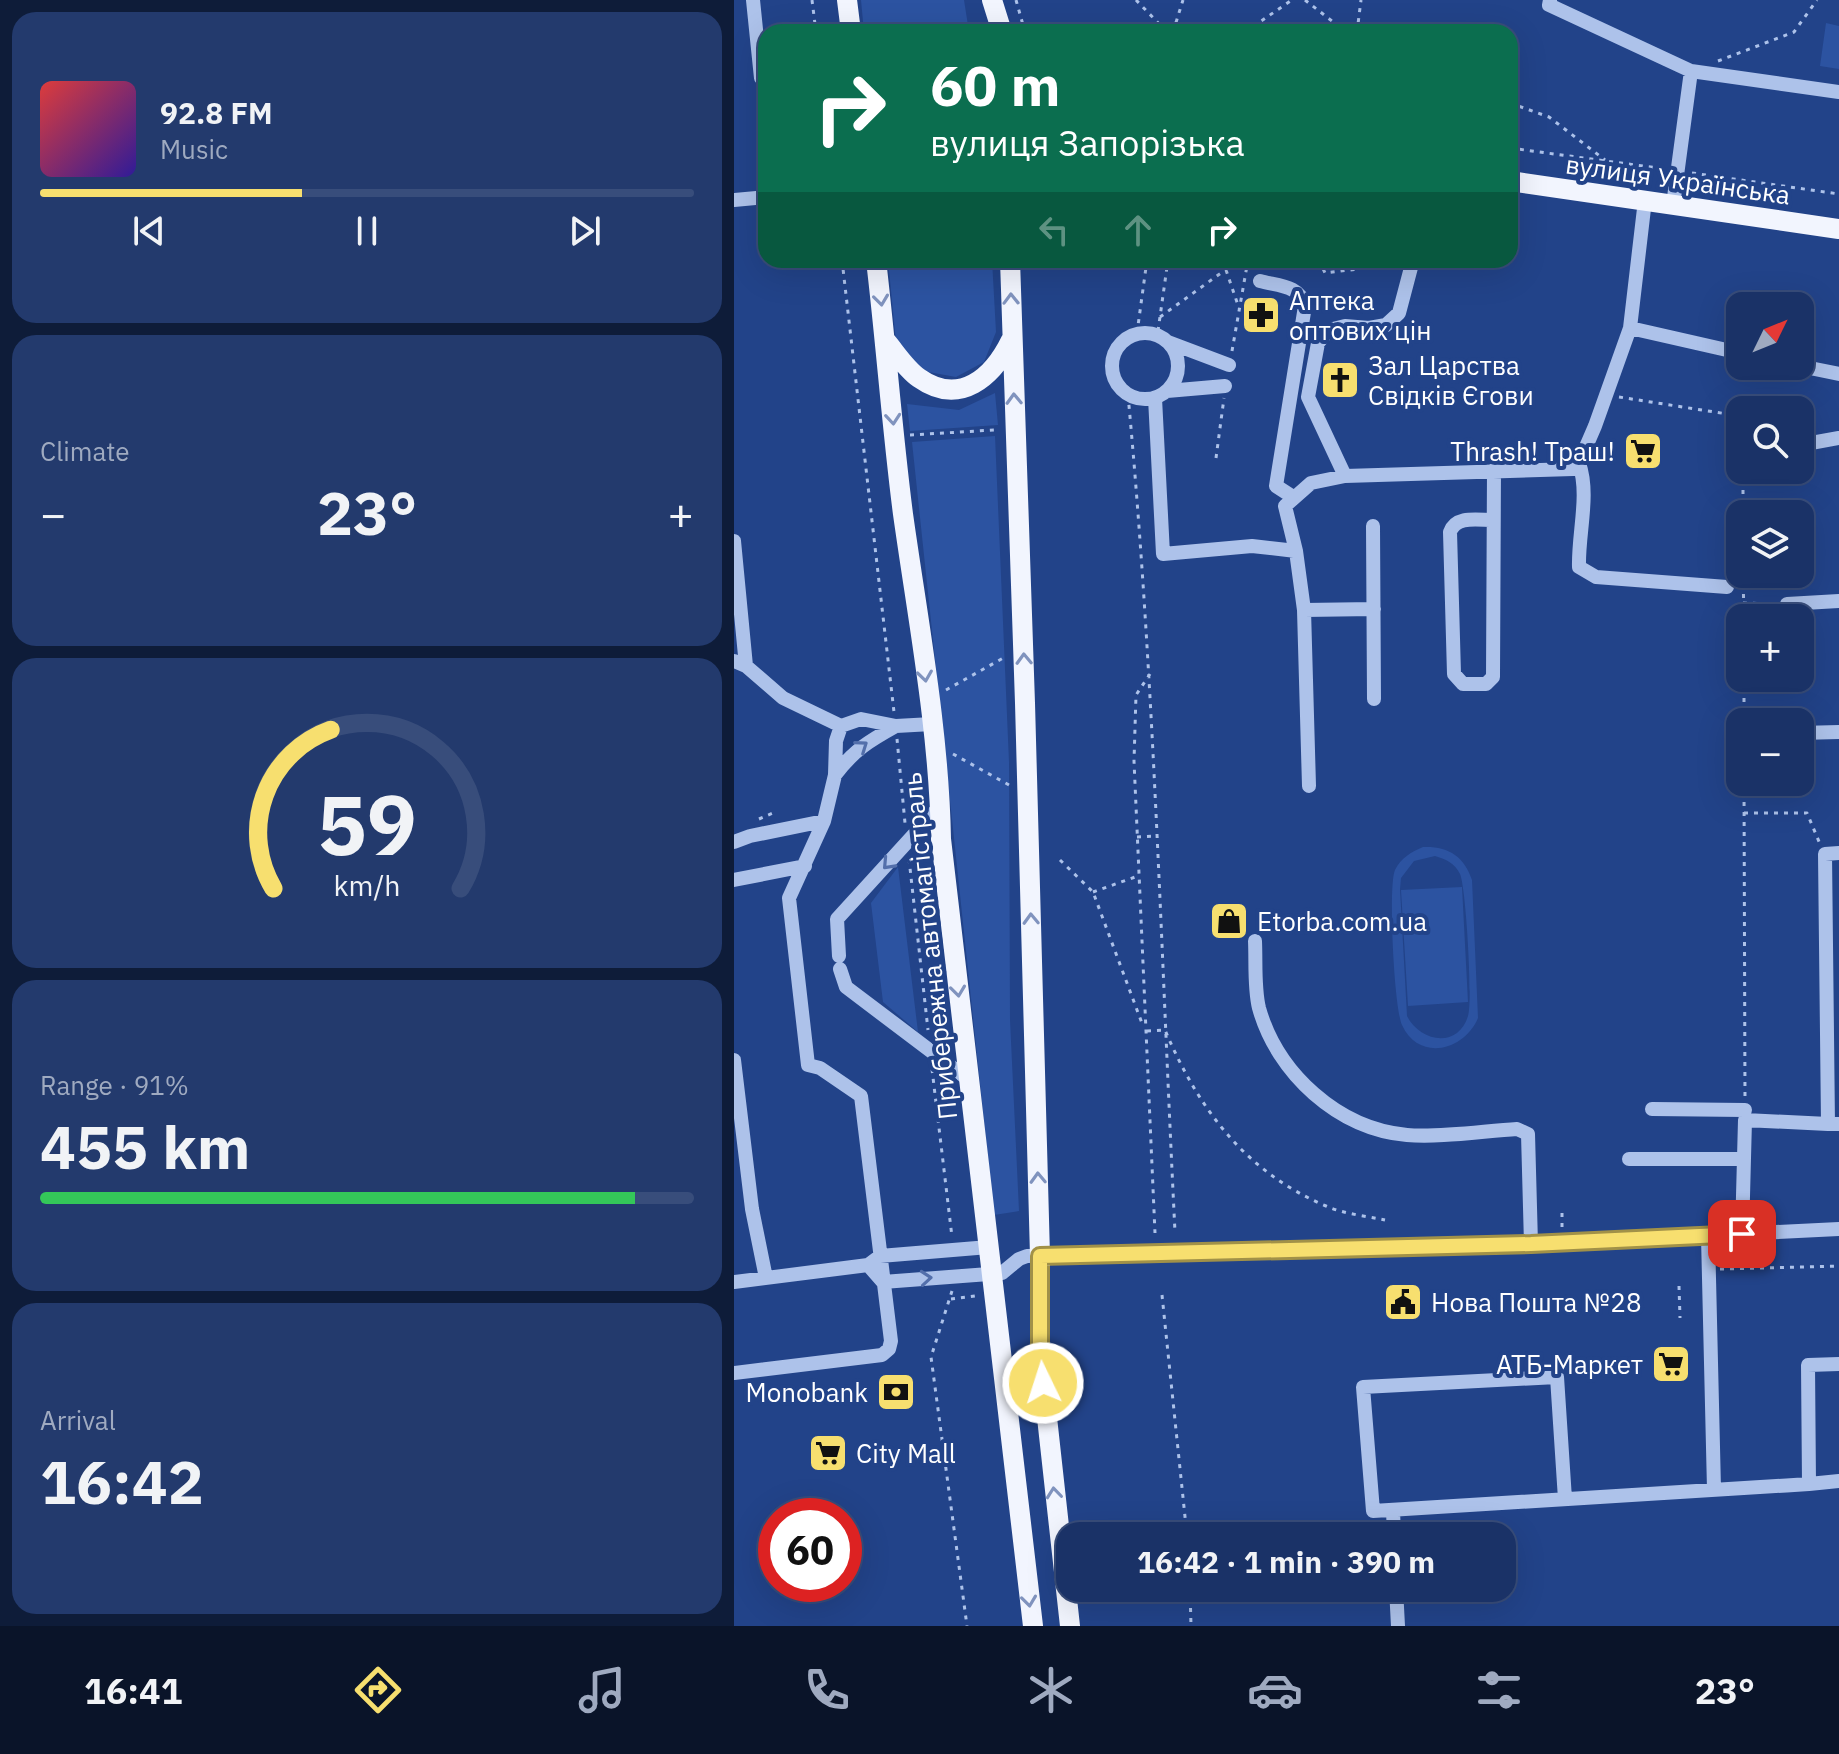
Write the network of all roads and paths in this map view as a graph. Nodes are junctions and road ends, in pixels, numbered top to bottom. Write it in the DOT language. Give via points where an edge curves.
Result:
graph roads {
  1 [pos="753,0"];
  2 [pos="812,0"];
  3 [pos="847,0"];
  4 [pos="990,0"];
  5 [pos="1016,0"];
  6 [pos="1136,0"];
  7 [pos="1183,0"];
  8 [pos="1292,0"];
  9 [pos="1305,0"];
  10 [pos="1361,0"];
  11 [pos="1817,0"];
  12 [pos="1546,2"];
  13 [pos="815,24"];
  14 [pos="850,24"];
  15 [pos="990,24"];
  16 [pos="999,24"];
  17 [pos="1023,24"];
  18 [pos="1162,24"];
  19 [pos="1173,24"];
  20 [pos="1257,24"];
  21 [pos="1336,24"];
  22 [pos="1358,24"];
  23 [pos="758,49"];
  24 [pos="1691,71"];
  25 [pos="1839,92"];
  26 [pos="1518,106"];
  27 [pos="1606,161"];
  28 [pos="1518,182"];
  29 [pos="758,198"];
  30 [pos="734,200"];
  31 [pos="1645,200"];
  32 [pos="1673,205"];
  33 [pos="1839,229"];
  34 [pos="843,268"];
  35 [pos="877,268"];
  36 [pos="1010,268"];
  37 [pos="1146,268"];
  38 [pos="1167,268"];
  39 [pos="1229,268"];
  40 [pos="1323,268"];
  41 [pos="1411,268"];
  42 [pos="1358,269"];
  43 [pos="1226,270"];
  44 [pos="1260,281"];
  45 [pos="1239,309"];
  46 [pos="1160,317"];
  47 [pos="1630,328"];
  48 [pos="1137,333"];
  49 [pos="1012,338"];
  50 [pos="1162,338"];
  51 [pos="886,341"];
  52 [pos="1726,350"];
  53 [pos="1229,365"];
  54 [pos="1814,369"];
  55 [pos="1839,374"];
  56 [pos="1225,386"];
  57 [pos="1161,394"];
  58 [pos="1128,395"];
  59 [pos="1619,397"];
  60 [pos="1726,414"];
  61 [pos="994,430"];
  62 [pos="903,436"];
  63 [pos="1839,438"];
  64 [pos="1814,442"];
  65 [pos="1579,463"];
  66 [pos="1494,470"];
  67 [pos="1345,476"];
  68 [pos="1293,497"];
  69 [pos="1493,520"];
  70 [pos="1373,526"];
  71 [pos="734,541"];
  72 [pos="1296,551"];
  73 [pos="1726,587"];
  74 [pos="1743,588"];
  75 [pos="1839,601"];
  76 [pos="1743,603"];
  77 [pos="1787,604"];
  78 [pos="1374,609"];
  79 [pos="1304,610"];
  80 [pos="1005,657"];
  81 [pos="740,664"];
  82 [pos="1150,674"];
  83 [pos="937,695"];
  84 [pos="1374,699"];
  85 [pos="932,724"];
  86 [pos="841,726"];
  87 [pos="896,726"];
  88 [pos="1839,732"];
  89 [pos="1814,733"];
  90 [pos="943,749"];
  91 [pos="835,775"];
  92 [pos="1009,785"];
  93 [pos="1309,786"];
  94 [pos="1744,796"];
  95 [pos="940,806"];
  96 [pos="1744,813"];
  97 [pos="824,821"];
  98 [pos="1157,836"];
  99 [pos="1137,837"];
  100 [pos="734,842"];
  101 [pos="907,843"];
  102 [pos="1832,854"];
  103 [pos="1060,860"];
  104 [pos="805,866"];
  105 [pos="1139,876"];
  106 [pos="734,880"];
  107 [pos="1093,892"];
  108 [pos="1255,941"];
  109 [pos="1833,993"];
  110 [pos="1165,1030"];
  111 [pos="1146,1031"];
  112 [pos="930,1049"];
  113 [pos="734,1060"];
  114 [pos="969,1080"];
  115 [pos="1652,1109"];
  116 [pos="1745,1110"];
  117 [pos="1834,1124"];
  118 [pos="1629,1159"];
  119 [pos="1744,1159"];
  120 [pos="1562,1213"];
  121 [pos="1385,1220"];
  122 [pos="1562,1228"];
  123 [pos="1839,1229"];
  124 [pos="1175,1232"];
  125 [pos="1155,1233"];
  126 [pos="1742,1234"];
  127 [pos="1708,1236"];
  128 [pos="1531,1244"];
  129 [pos="989,1247"];
  130 [pos="954,1250"];
  131 [pos="1040,1256"];
  132 [pos="874,1260"];
  133 [pos="1839,1266"];
  134 [pos="1709,1270"];
  135 [pos="992,1273"];
  136 [pos="956,1276"];
  137 [pos="766,1278"];
  138 [pos="734,1282"];
  139 [pos="883,1282"];
  140 [pos="1679,1286"];
  141 [pos="1162,1295"];
  142 [pos="975,1296"];
  143 [pos="949,1300"];
  144 [pos="1680,1318"];
  145 [pos="1839,1364"];
  146 [pos="734,1373"];
  147 [pos="1839,1481"];
  148 [pos="1809,1484"];
  149 [pos="1714,1489"];
  150 [pos="1565,1499"];
  151 [pos="1393,1510"];
  152 [pos="1186,1522"];
  153 [pos="1393,1522"];
  154 [pos="1190,1602"];
  155 [pos="1397,1602"];
  156 [pos="967,1626"];
  157 [pos="1033,1626"];
  158 [pos="1070,1626"];
  159 [pos="1191,1626"];
  160 [pos="1398,1626"];
  1 -- 23 [label="street"];
  2 -- 13 [label="path"];
  3 -- 14 [label="main road"];
  4 -- 15 [label="main road"];
  4 -- 16 [label="main road"];
  5 -- 17 [label="path"];
  6 -- 18 [label="path"];
  7 -- 19 [label="path"];
  8 -- 20 [label="path"];
  9 -- 21 [label="path"];
  10 -- 22 [label="path"];
  11 -- 24 [label="path" via="1794,32"];
  12 -- 24 [label="street"];
  24 -- 25 [label="street"];
  24 -- 32 [label="street"];
  26 -- 27 [label="path" via="1549,117"];
  28 -- 31 [label="main road, вулиця Українська"];
  29 -- 30 [label="street"];
  31 -- 32 [label="main road, вулиця Українська"];
  31 -- 47 [label="street"];
  32 -- 33 [label="main road, вулиця Українська"];
  34 -- 87 [label="path"];
  35 -- 51 [label="main road, Прибережна автомагістраль, one-way"];
  49 -- 36 [label="main road, one-way"];
  37 -- 48 [label="path"];
  38 -- 46 [label="path"];
  39 -- 43 [label="path"];
  40 -- 42 [label="path" via="1325,273"];
  41 -- 67 [label="street" via="1399,313 1386,325 1329,330 1318,343 1308,397"];
  43 -- 45 [label="path"];
  43 -- 46 [label="path"];
  44 -- 68 [label="street" via="1300,293 1305,306 1276,486"];
  46 -- 50 [label="path"];
  47 -- 52 [label="street"];
  47 -- 65 [label="street"];
  48 -- 50 [label="street"];
  48 -- 58 [label="street" via="1119,345 1111,365"];
  49 -- 51 [label="main road" via="984,379 942,390 916,377"];
  131 -- 49 [label="main road, one-way"];
  50 -- 53 [label="street"];
  50 -- 57 [label="street" via="1176,353 1178,366 1175,380"];
  51 -- 85 [label="main road, Прибережна автомагістраль, one-way" via="897,470"];
  54 -- 55 [label="street"];
  56 -- 57 [label="street"];
  57 -- 58 [label="street" via="1141,399"];
  57 -- 72 [label="street" via="1163,554 1252,546"];
  58 -- 82 [label="path"];
  59 -- 60 [label="path"];
  61 -- 62 [label="path"];
  63 -- 64 [label="street"];
  65 -- 66 [label="street" via="1564,471"];
  65 -- 73 [label="street" via="1585,480 1579,567 1596,577"];
  66 -- 67 [label="street"];
  66 -- 69 [label="street"];
  67 -- 68 [label="street" via="1311,483"];
  68 -- 72 [label="street" via="1285,506"];
  69 -- 69 [label="street" via="1493,677 1486,684 1463,684 1454,674 1450,532 1458,521"];
  70 -- 78 [label="street"];
  71 -- 81 [label="street"];
  72 -- 79 [label="street"];
  74 -- 76 [label="path"];
  75 -- 77 [label="street"];
  76 -- 77 [label="path"];
  78 -- 79 [label="street"];
  78 -- 84 [label="street"];
  79 -- 93 [label="street"];
  80 -- 83 [label="path"];
  81 -- 86 [label="street" via="783,698"];
  82 -- 98 [label="path"];
  82 -- 99 [label="path" via="1136,695"];
  85 -- 87 [label="street"];
  85 -- 95 [label="main road, Прибережна автомагістраль"];
  86 -- 87 [label="street" via="861,719"];
  86 -- 91 [label="street"];
  91 -- 87 [label="street, one-way" via="851,754"];
  87 -- 101 [label="path"];
  88 -- 89 [label="street"];
  90 -- 92 [label="path"];
  91 -- 97 [label="street"];
  94 -- 96 [label="path"];
  95 -- 101 [label="street"];
  95 -- 114 [label="main road, Прибережна автомагістраль, one-way"];
  96 -- 102 [label="path" via="1807,813"];
  96 -- 116 [label="path"];
  97 -- 100 [label="street"];
  97 -- 104 [label="street"];
  98 -- 99 [label="path"];
  98 -- 110 [label="path"];
  99 -- 105 [label="path"];
  101 -- 112 [label="path"];
  101 -- 112 [label="street, one-way" via="837,919 840,963 846,987"];
  102 -- 109 [label="street"];
  103 -- 107 [label="path"];
  104 -- 106 [label="street"];
  104 -- 132 [label="street" via="789,898 808,1065 861,1096"];
  105 -- 107 [label="path"];
  105 -- 111 [label="path"];
  107 -- 111 [label="path"];
  108 -- 128 [label="street" via="1259,1005 1275,1051 1309,1090 1355,1122 1407,1135 1517,1129 1528,1134"];
  109 -- 117 [label="street"];
  110 -- 111 [label="path"];
  110 -- 121 [label="path" via="1183,1073 1211,1117 1245,1155 1327,1207"];
  110 -- 124 [label="path"];
  111 -- 125 [label="path"];
  112 -- 114 [label="street"];
  112 -- 130 [label="path"];
  113 -- 137 [label="street"];
  114 -- 129 [label="main road, Прибережна автомагістраль"];
  115 -- 116 [label="street"];
  117 -- 119 [label="street" via="1745,1120"];
  118 -- 119 [label="street"];
  119 -- 126 [label="street"];
  120 -- 122 [label="path"];
  123 -- 126 [label="street"];
  126 -- 127 [label="street"];
  127 -- 128 [label="street"];
  127 -- 134 [label="street"];
  128 -- 131 [label="street"];
  129 -- 130 [label="street"];
  129 -- 135 [label="main road, Прибережна автомагістраль"];
  130 -- 132 [label="street"];
  131 -- 135 [label="street" via="1024,1257 1008,1270"];
  158 -- 131 [label="main road, one-way" via="1040,1354"];
  132 -- 137 [label="street"];
  132 -- 139 [label="street"];
  133 -- 134 [label="path"];
  134 -- 149 [label="street"];
  135 -- 136 [label="street"];
  135 -- 157 [label="main road, Прибережна автомагістраль, one-way"];
  139 -- 136 [label="street, one-way"];
  136 -- 143 [label="path"];
  137 -- 138 [label="street"];
  139 -- 146 [label="street" via="891,1341 882,1355"];
  140 -- 144 [label="path"];
  141 -- 152 [label="path"];
  142 -- 143 [label="path"];
  143 -- 156 [label="path" via="931,1357"];
  145 -- 148 [label="street" via="1808,1365"];
  147 -- 148 [label="street"];
  148 -- 149 [label="street"];
  149 -- 150 [label="street"];
  150 -- 151 [label="street"];
  150 -- 151 [label="street" via="1557,1377 1363,1387 1373,1511"];
  151 -- 153 [label="street"];
  154 -- 159 [label="path"];
  155 -- 160 [label="street"];
}
